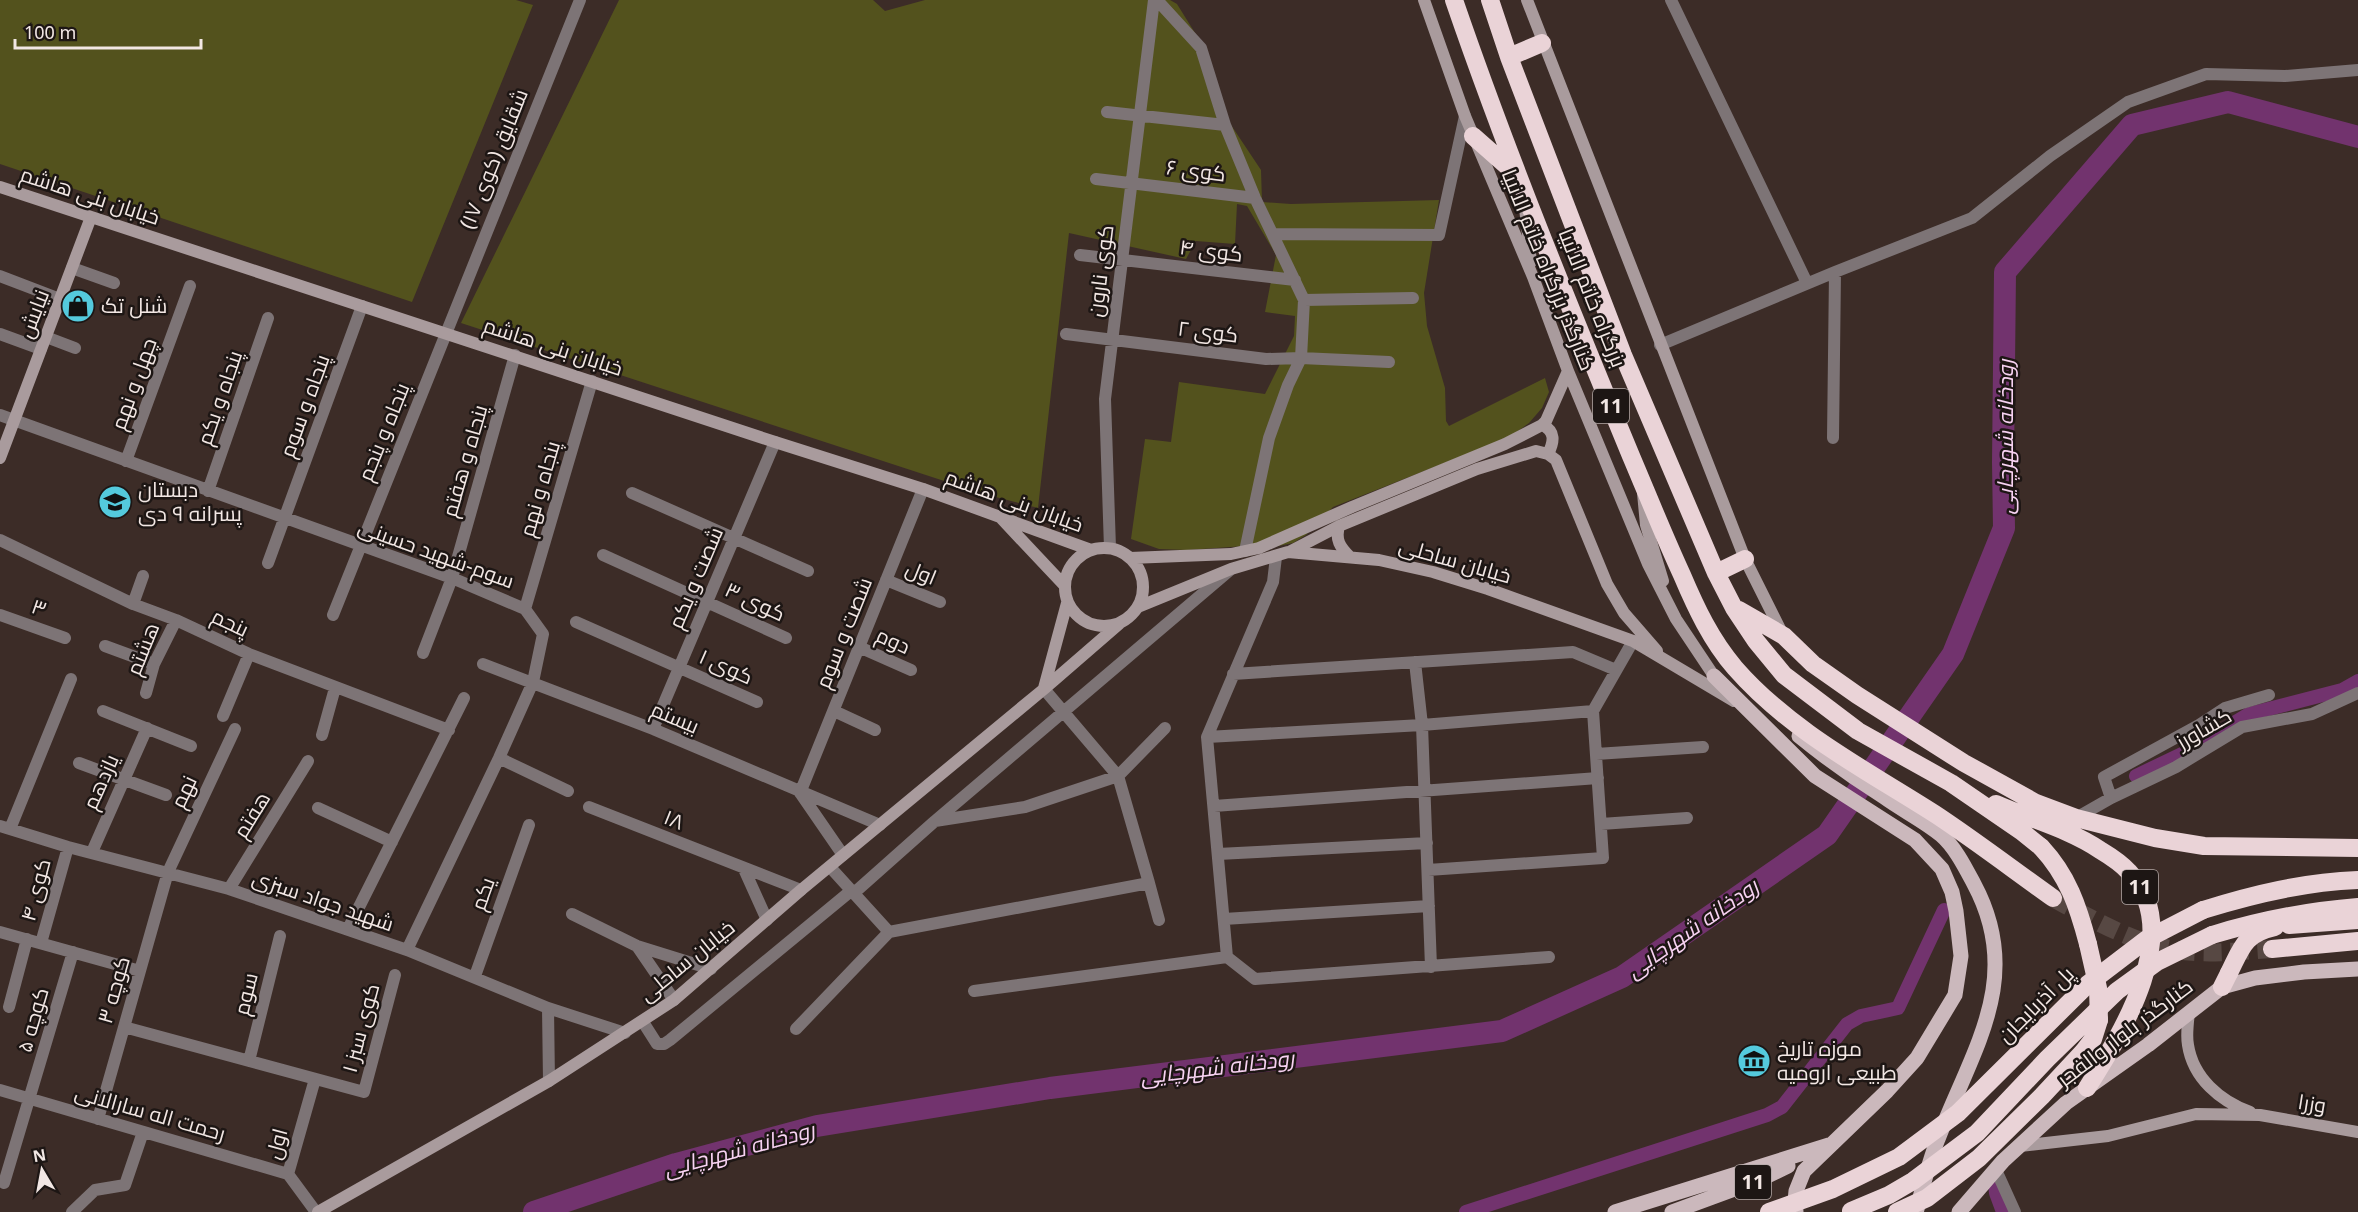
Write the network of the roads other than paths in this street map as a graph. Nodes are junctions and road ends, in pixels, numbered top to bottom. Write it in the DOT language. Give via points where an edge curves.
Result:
graph roads {
  1 [pos="580,0"];
  2 [pos="1156,0"];
  3 [pos="1454,0"];
  4 [pos="1490,0"];
  5 [pos="1527,0"];
  6 [pos="1671,0"];
  7 [pos="1424,1"];
  8 [pos="1542,43"];
  9 [pos="1509,57"];
  10 [pos="2358,70"];
  11 [pos="1107,112"];
  12 [pos="1140,115"];
  13 [pos="1465,116"];
  14 [pos="1225,125"];
  15 [pos="1473,136"];
  16 [pos="1096,179"];
  17 [pos="1521,180"];
  18 [pos="1132,183"];
  19 [pos="0,187"];
  20 [pos="1255,198"];
  21 [pos="91,217"];
  22 [pos="1274,234"];
  23 [pos="1080,255"];
  24 [pos="1122,260"];
  25 [pos="72,268"];
  26 [pos="1835,272"];
  27 [pos="0,276"];
  28 [pos="1533,277"];
  29 [pos="1295,280"];
  30 [pos="114,283"];
  31 [pos="1807,284"];
  32 [pos="190,286"];
  33 [pos="1413,298"];
  34 [pos="60,299"];
  35 [pos="1304,300"];
  36 [pos="362,306"];
  37 [pos="268,318"];
  38 [pos="445,332"];
  39 [pos="0,334"];
  40 [pos="1066,334"];
  41 [pos="46,337"];
  42 [pos="1112,340"];
  43 [pos="1660,345"];
  44 [pos="75,348"];
  45 [pos="41,350"];
  46 [pos="515,355"];
  47 [pos="1301,358"];
  48 [pos="1389,362"];
  49 [pos="1568,370"];
  50 [pos="592,381"];
  51 [pos="0,415"];
  52 [pos="14,420"];
  53 [pos="1542,425"];
  54 [pos="1833,438"];
  55 [pos="775,442"];
  56 [pos="1548,453"];
  57 [pos="0,458"];
  58 [pos="126,461"];
  59 [pos="1644,486"];
  60 [pos="923,489"];
  61 [pos="208,491"];
  62 [pos="632,493"];
  63 [pos="998,514"];
  64 [pos="285,519"];
  65 [pos="1339,526"];
  66 [pos="734,538"];
  67 [pos="0,540"];
  68 [pos="360,546"];
  69 [pos="1110,548"];
  70 [pos="1091,550"];
  71 [pos="1245,551"];
  72 [pos="603,555"];
  73 [pos="1282,555"];
  74 [pos="1350,557"];
  75 [pos="1130,558"];
  76 [pos="1745,560"];
  77 [pos="268,563"];
  78 [pos="1231,569"];
  79 [pos="808,571"];
  80 [pos="1716,573"];
  81 [pos="143,576"];
  82 [pos="452,578"];
  83 [pos="886,580"];
  84 [pos="1064,585"];
  85 [pos="707,602"];
  86 [pos="940,602"];
  87 [pos="1067,603"];
  88 [pos="133,604"];
  89 [pos="1138,606"];
  90 [pos="1734,608"];
  91 [pos="525,609"];
  92 [pos="0,615"];
  93 [pos="333,615"];
  94 [pos="1676,619"];
  95 [pos="176,620"];
  96 [pos="576,622"];
  97 [pos="1119,624"];
  98 [pos="1784,636"];
  99 [pos="65,638"];
  100 [pos="786,638"];
  101 [pos="1633,641"];
  102 [pos="105,646"];
  103 [pos="859,647"];
  104 [pos="423,653"];
  105 [pos="249,654"];
  106 [pos="1664,659"];
  107 [pos="1415,662"];
  108 [pos="154,664"];
  109 [pos="483,664"];
  110 [pos="679,667"];
  111 [pos="911,670"];
  112 [pos="1616,670"];
  113 [pos="1233,674"];
  114 [pos="1714,676"];
  115 [pos="71,679"];
  116 [pos="533,682"];
  117 [pos="335,688"];
  118 [pos="1044,689"];
  119 [pos="146,693"];
  120 [pos="2358,693"];
  121 [pos="2269,695"];
  122 [pos="464,698"];
  123 [pos="757,702"];
  124 [pos="1774,706"];
  125 [pos="1746,708"];
  126 [pos="103,711"];
  127 [pos="834,711"];
  128 [pos="1062,711"];
  129 [pos="1593,711"];
  130 [pos="223,716"];
  131 [pos="1422,724"];
  132 [pos="147,728"];
  133 [pos="1165,728"];
  134 [pos="235,729"];
  135 [pos="652,729"];
  136 [pos="449,730"];
  137 [pos="875,730"];
  138 [pos="322,735"];
  139 [pos="1207,737"];
  140 [pos="191,746"];
  141 [pos="1703,747"];
  142 [pos="1816,750"];
  143 [pos="1596,754"];
  144 [pos="499,758"];
  145 [pos="1838,760"];
  146 [pos="308,761"];
  147 [pos="79,763"];
  148 [pos="1118,776"];
  149 [pos="1598,778"];
  150 [pos="124,780"];
  151 [pos="1951,783"];
  152 [pos="1425,790"];
  153 [pos="568,791"];
  154 [pos="800,793"];
  155 [pos="166,795"];
  156 [pos="2111,798"];
  157 [pos="1214,806"];
  158 [pos="589,807"];
  159 [pos="318,808"];
  160 [pos="1687,818"];
  161 [pos="2076,818"];
  162 [pos="935,821"];
  163 [pos="1601,824"];
  164 [pos="529,825"];
  165 [pos="880,825"];
  166 [pos="1937,827"];
  167 [pos="5,828"];
  168 [pos="392,842"];
  169 [pos="1426,843"];
  170 [pos="1919,844"];
  171 [pos="68,847"];
  172 [pos="2358,848"];
  173 [pos="92,852"];
  174 [pos="1218,854"];
  175 [pos="843,855"];
  176 [pos="830,867"];
  177 [pos="744,869"];
  178 [pos="1428,870"];
  179 [pos="168,872"];
  180 [pos="2358,880"];
  181 [pos="1149,883"];
  182 [pos="229,889"];
  183 [pos="801,890"];
  184 [pos="853,892"];
  185 [pos="2053,898"];
  186 [pos="1429,906"];
  187 [pos="2358,907"];
  188 [pos="572,914"];
  189 [pos="1224,919"];
  190 [pos="767,920"];
  191 [pos="1160,920"];
  192 [pos="2358,920"];
  193 [pos="348,929"];
  194 [pos="0,932"];
  195 [pos="889,932"];
  196 [pos="280,936"];
  197 [pos="27,939"];
  198 [pos="2358,941"];
  199 [pos="41,943"];
  200 [pos="637,946"];
  201 [pos="2272,949"];
  202 [pos="407,950"];
  203 [pos="73,952"];
  204 [pos="1227,957"];
  205 [pos="1549,957"];
  206 [pos="1431,967"];
  207 [pos="711,969"];
  208 [pos="2358,969"];
  209 [pos="140,971"];
  210 [pos="395,975"];
  211 [pos="475,976"];
  212 [pos="2226,980"];
  213 [pos="974,991"];
  214 [pos="674,1000"];
  215 [pos="9,1007"];
  216 [pos="548,1008"];
  217 [pos="2189,1012"];
  218 [pos="643,1022"];
  219 [pos="124,1027"];
  220 [pos="796,1029"];
  221 [pos="626,1034"];
  222 [pos="249,1061"];
  223 [pos="315,1079"];
  224 [pos="549,1081"];
  225 [pos="2087,1088"];
  226 [pos="0,1090"];
  227 [pos="30,1099"];
  228 [pos="2260,1116"];
  229 [pos="98,1119"];
  230 [pos="144,1132"];
  231 [pos="2358,1132"];
  232 [pos="1832,1144"];
  233 [pos="2020,1146"];
  234 [pos="1996,1170"];
  235 [pos="288,1174"];
  236 [pos="4,1183"];
  237 [pos="1969,1205"];
  238 [pos="72,1212"];
  239 [pos="317,1212"];
  240 [pos="1615,1212"];
  241 [pos="1672,1212"];
  242 [pos="1769,1212"];
  243 [pos="1796,1212"];
  244 [pos="1848,1212"];
  245 [pos="1897,1212"];
  246 [pos="1917,1212"];
  247 [pos="1959,1212"];
  248 [pos="2014,1212"];
  1 -- 38 [label="street, شقایق (کوی ۱۷)"];
  2 -- 12 [label="street, کوی نارون"];
  2 -- 14 [label="street" via="1201,48"];
  3 -- 17 [label="highway, بزرگراه خاتم الانبیا / 11"];
  4 -- 9 [label="highway, بزرگراه خاتم الانبیا / 11"];
  5 -- 8 [label="street"];
  6 -- 31 [label="street"];
  7 -- 13 [label="street, کنارگذر بزرگراه خاتم الانبیا"];
  8 -- 9 [label="highway"];
  8 -- 43 [label="street"];
  9 -- 80 [label="highway, بزرگراه خاتم الانبیا / 11" via="1623,355"];
  10 -- 26 [label="street" via="2285,76 2206,74 2128,102 2050,156 1972,218"];
  11 -- 12 [label="street"];
  12 -- 14 [label="street"];
  12 -- 18 [label="street, کوی نارون"];
  13 -- 15 [label="street, کنارگذر بزرگراه خاتم الانبیا"];
  13 -- 22 [label="street" via="1439,235"];
  14 -- 20 [label="street"];
  15 -- 17 [label="highway"];
  15 -- 28 [label="street, کنارگذر بزرگراه خاتم الانبیا"];
  16 -- 18 [label="street, کوی ۶"];
  17 -- 28 [label="street"];
  17 -- 59 [label="highway, بزرگراه خاتم الانبیا / 11"];
  18 -- 20 [label="street, کوی ۶"];
  18 -- 24 [label="street, کوی نارون"];
  19 -- 21 [label="street, خیابان بنی هاشم"];
  20 -- 22 [label="street"];
  21 -- 25 [label="street, نیایش"];
  21 -- 36 [label="street, خیابان بنی هاشم"];
  22 -- 29 [label="street"];
  23 -- 24 [label="street"];
  24 -- 29 [label="street, کوی ۴"];
  24 -- 42 [label="street, کوی نارون"];
  25 -- 30 [label="street"];
  25 -- 34 [label="street, نیایش"];
  26 -- 31 [label="street"];
  26 -- 54 [label="street"];
  27 -- 34 [label="street"];
  28 -- 49 [label="street, کنارگذر بزرگراه خاتم الانبیا"];
  29 -- 35 [label="street"];
  31 -- 43 [label="street"];
  32 -- 58 [label="street, چهل و نهم"];
  33 -- 35 [label="street"];
  34 -- 41 [label="street, نیایش"];
  35 -- 47 [label="street"];
  36 -- 38 [label="street, خیابان بنی هاشم"];
  36 -- 64 [label="street, پنجاه و سوم"];
  37 -- 61 [label="street, پنجاه و یکم"];
  38 -- 46 [label="street, خیابان بنی هاشم"];
  38 -- 68 [label="street, پنجاه و پنجم"];
  39 -- 45 [label="street"];
  40 -- 42 [label="street"];
  41 -- 44 [label="street"];
  41 -- 45 [label="street, نیایش"];
  42 -- 47 [label="street, کوی ۲" via="1266,359"];
  42 -- 69 [label="street, کوی نارون" via="1105,399"];
  43 -- 76 [label="street"];
  45 -- 52 [label="street, نیایش"];
  46 -- 50 [label="street, خیابان بنی هاشم"];
  46 -- 82 [label="street, پنجاه و هفتم"];
  47 -- 48 [label="street, کوی ۲"];
  47 -- 71 [label="street" via="1269,438"];
  49 -- 53 [label="street"];
  49 -- 94 [label="street, کنارگذر بزرگراه خاتم الانبیا" via="1647,564"];
  50 -- 55 [label="street, خیابان بنی هاشم"];
  50 -- 91 [label="street, پنجاه و نهم"];
  51 -- 52 [label="street"];
  52 -- 57 [label="street, نیایش"];
  52 -- 58 [label="street, سوم-شهید حسینی"];
  53 -- 56 [label="street" via="1553,437"];
  53 -- 71 [label="street" via="1505,444"];
  55 -- 60 [label="street, خیابان بنی هاشم"];
  55 -- 66 [label="street, شصت و یکم"];
  56 -- 65 [label="street" via="1536,451 1477,469"];
  56 -- 106 [label="street" via="1556,460 1607,584 1624,613"];
  58 -- 61 [label="street, سوم-شهید حسینی"];
  59 -- 94 [label="street" via="1646,525"];
  59 -- 124 [label="highway, بزرگراه خاتم الانبیا / 11" via="1704,626 1734,667"];
  60 -- 63 [label="street, خیابان بنی هاشم"];
  60 -- 83 [label="street, شصت و سوم"];
  61 -- 64 [label="street, سوم-شهید حسینی"];
  62 -- 66 [label="street"];
  63 -- 70 [label="street, خیابان بنی هاشم"];
  63 -- 84 [label="street"];
  64 -- 68 [label="street, سوم-شهید حسینی"];
  64 -- 77 [label="street"];
  65 -- 73 [label="street"];
  65 -- 74 [label="street" via="1338,542"];
  66 -- 79 [label="street"];
  66 -- 85 [label="street, شصت و یکم"];
  67 -- 88 [label="street, پنجم"];
  68 -- 82 [label="street, سوم-شهید حسینی"];
  68 -- 93 [label="street"];
  69 -- 70 [label="street"];
  69 -- 75 [label="street"];
  70 -- 84 [label="street" via="1072,564"];
  71 -- 75 [label="street"];
  72 -- 85 [label="street"];
  73 -- 74 [label="street, خیابان ساحلی"];
  73 -- 78 [label="street, خیابان ساحلی"];
  73 -- 113 [label="street"];
  74 -- 101 [label="street, خیابان ساحلی" via="1433,572"];
  75 -- 89 [label="street" via="1142,576"];
  76 -- 80 [label="highway"];
  76 -- 98 [label="street"];
  78 -- 89 [label="street, خیابان ساحلی"];
  78 -- 128 [label="street"];
  80 -- 90 [label="highway, بزرگراه خاتم الانبیا / 11"];
  81 -- 88 [label="street"];
  82 -- 91 [label="street, سوم-شهید حسینی"];
  82 -- 104 [label="street, پنجاه و هفتم"];
  83 -- 86 [label="street, اول"];
  83 -- 103 [label="street, شصت و سوم"];
  84 -- 87 [label="street"];
  85 -- 100 [label="street, کوی ۳"];
  85 -- 110 [label="street, شصت و یکم"];
  87 -- 97 [label="street" via="1088,624"];
  87 -- 118 [label="street"];
  88 -- 95 [label="street, پنجم"];
  89 -- 97 [label="street"];
  90 -- 98 [label="highway, 11"];
  90 -- 151 [label="highway, بزرگراه خاتم الانبیا / 11" via="1784,675 1858,731"];
  91 -- 116 [label="street, سوم-شهید حسینی" via="543,634"];
  92 -- 99 [label="street, ۳"];
  94 -- 114 [label="street, کنارگذر بزرگراه خاتم الانبیا"];
  95 -- 105 [label="street, پنجم"];
  95 -- 108 [label="street, هشتم"];
  96 -- 110 [label="street"];
  97 -- 118 [label="street, خیابان ساحلی"];
  98 -- 161 [label="highway, 11" via="1813,664 1964,763 2036,803"];
  101 -- 106 [label="street, خیابان ساحلی"];
  101 -- 112 [label="street"];
  102 -- 108 [label="street"];
  103 -- 111 [label="street, دوم"];
  103 -- 127 [label="street, شصت و سوم"];
  105 -- 117 [label="street, پنجم"];
  105 -- 130 [label="street"];
  106 -- 125 [label="street, خیابان ساحلی"];
  107 -- 112 [label="street" via="1573,652"];
  107 -- 113 [label="street"];
  107 -- 131 [label="street"];
  108 -- 119 [label="street, هشتم"];
  109 -- 116 [label="street, بیستم"];
  110 -- 123 [label="street, کوی ۱"];
  110 -- 135 [label="street, شصت و یکم"];
  112 -- 129 [label="street"];
  113 -- 139 [label="street"];
  114 -- 125 [label="main road"];
  115 -- 167 [label="street"];
  116 -- 135 [label="street, بیستم"];
  116 -- 144 [label="street, سوم-شهید حسینی"];
  117 -- 136 [label="street, پنجم"];
  117 -- 138 [label="street"];
  118 -- 128 [label="street"];
  118 -- 165 [label="street, خیابان ساحلی"];
  120 -- 156 [label="street, کشاورز" via="2312,714 2242,727 2176,767"];
  121 -- 156 [label="street" via="2225,708 2104,777"];
  122 -- 136 [label="street"];
  124 -- 142 [label="main road" via="1795,733"];
  124 -- 145 [label="highway, بزرگراه خاتم الانبیا / 11"];
  125 -- 170 [label="main road" via="1815,776"];
  126 -- 132 [label="street"];
  127 -- 137 [label="street"];
  127 -- 154 [label="street, شصت و سوم"];
  128 -- 148 [label="street"];
  128 -- 162 [label="street"];
  129 -- 131 [label="street"];
  129 -- 143 [label="street"];
  131 -- 139 [label="street"];
  131 -- 152 [label="street"];
  132 -- 140 [label="street"];
  132 -- 150 [label="street, یازدهم"];
  133 -- 148 [label="street"];
  134 -- 179 [label="street, نهم"];
  135 -- 154 [label="street, بیستم"];
  136 -- 168 [label="street"];
  139 -- 157 [label="street"];
  141 -- 143 [label="street"];
  142 -- 145 [label="main road"];
  142 -- 170 [label="main road" via="1816,766 1825,775 1901,822"];
  143 -- 149 [label="street"];
  144 -- 153 [label="street"];
  144 -- 202 [label="street, سوم-شهید حسینی"];
  145 -- 166 [label="highway, 11"];
  146 -- 182 [label="street, هفتم"];
  147 -- 150 [label="street"];
  148 -- 162 [label="street" via="1025,807"];
  148 -- 181 [label="street"];
  149 -- 152 [label="street"];
  149 -- 163 [label="street"];
  150 -- 155 [label="street"];
  150 -- 173 [label="street, یازدهم"];
  151 -- 225 [label="highway, 11" via="2085,840 2130,873 2141,889 2152,935 2136,1003"];
  151 -- 245 [label="highway, bridge" via="2041,847 2065,877 2084,926 2098,988 2099,1020 2093,1039 1979,1158 1927,1198"];
  152 -- 157 [label="street"];
  152 -- 169 [label="street"];
  154 -- 165 [label="street, بیستم"];
  154 -- 175 [label="street"];
  156 -- 161 [label="street, کشاورز"];
  157 -- 174 [label="street"];
  158 -- 177 [label="street, ۱۸"];
  159 -- 168 [label="street"];
  160 -- 163 [label="street"];
  161 -- 172 [label="highway, 11" via="2204,846"];
  162 -- 184 [label="street"];
  163 -- 178 [label="street" via="1603,858"];
  164 -- 211 [label="street, یکم"];
  165 -- 175 [label="street, خیابان ساحلی"];
  166 -- 185 [label="highway, 11"];
  166 -- 246 [label="main road, bridge" via="1985,904 1994,935 1995,987 1969,1065 1937,1141"];
  167 -- 171 [label="street, شهید جواد سبزی"];
  168 -- 193 [label="street"];
  169 -- 174 [label="street"];
  169 -- 178 [label="street"];
  170 -- 232 [label="main road, 11" via="1942,869 1952,892 1961,956 1955,995 1917,1058"];
  171 -- 173 [label="street, شهید جواد سبزی"];
  171 -- 199 [label="street, کوی ۴"];
  173 -- 179 [label="street, شهید جواد سبزی"];
  174 -- 189 [label="street"];
  175 -- 176 [label="street, خیابان ساحلی"];
  176 -- 183 [label="street, خیابان ساحلی"];
  176 -- 184 [label="street"];
  177 -- 183 [label="street, ۱۸"];
  177 -- 190 [label="street"];
  178 -- 186 [label="street"];
  179 -- 182 [label="street, شهید جواد سبزی"];
  179 -- 209 [label="street, کوچه ۳"];
  180 -- 242 [label="highway, پل آذربایجان, bridge" via="2323,881 2258,893 2203,910 2147,939 2088,984 1958,1113 1899,1157 1833,1189"];
  181 -- 191 [label="street"];
  181 -- 195 [label="street"];
  182 -- 193 [label="street, شهید جواد سبزی"];
  183 -- 190 [label="street, خیابان ساحلی"];
  184 -- 195 [label="street"];
  184 -- 218 [label="street" via="664,1044 657,1044"];
  186 -- 189 [label="street"];
  186 -- 206 [label="street"];
  187 -- 244 [label="highway, bridge" via="2265,919 2212,934 2157,962 2116,991 1977,1133 1913,1181"];
  188 -- 200 [label="street"];
  189 -- 204 [label="street"];
  190 -- 207 [label="street, خیابان ساحلی"];
  192 -- 212 [label="highway, bridge" via="2260,930 2245,940"];
  193 -- 202 [label="street, شهید جواد سبزی"];
  194 -- 197 [label="street"];
  195 -- 220 [label="street"];
  196 -- 222 [label="street, سوم"];
  197 -- 199 [label="street"];
  197 -- 215 [label="street"];
  198 -- 201 [label="highway"];
  199 -- 203 [label="street"];
  200 -- 207 [label="street"];
  200 -- 214 [label="street"];
  202 -- 211 [label="street, شهید جواد سبزی"];
  203 -- 209 [label="street"];
  203 -- 227 [label="street, کوچه ۵"];
  204 -- 206 [label="street" via="1255,979"];
  204 -- 213 [label="street"];
  205 -- 206 [label="street"];
  207 -- 214 [label="street, خیابان ساحلی"];
  208 -- 212 [label="main road, کنارگذر بلوار والفجر / 11"];
  209 -- 219 [label="street, کوچه ۳"];
  210 -- 223 [label="street, کوی سبز ۱" via="364,1092"];
  211 -- 216 [label="street, شهید جواد سبزی"];
  212 -- 217 [label="main road, کنارگذر بلوار والفجر / 11"];
  214 -- 218 [label="street, خیابان ساحلی"];
  216 -- 221 [label="street, شهید جواد سبزی"];
  216 -- 224 [label="street"];
  217 -- 225 [label="main road, کنارگذر بلوار والفجر / 11"];
  217 -- 228 [label="street" via="2187,1044 2206,1085 2231,1105"];
  218 -- 221 [label="street, خیابان ساحلی"];
  219 -- 222 [label="street"];
  219 -- 229 [label="street, کوچه ۳"];
  221 -- 224 [label="street, خیابان ساحلی"];
  222 -- 223 [label="street"];
  223 -- 235 [label="street, اول"];
  224 -- 239 [label="street, خیابان ساحلی"];
  225 -- 233 [label="main road, کنارگذر بلوار والفجر / 11"];
  226 -- 227 [label="street, رحمت اله سارالانی"];
  227 -- 229 [label="street, رحمت اله سارالانی"];
  227 -- 236 [label="street, کوچه ۵"];
  228 -- 231 [label="street, وزرا"];
  228 -- 233 [label="street" via="2196,1114 2108,1136"];
  229 -- 230 [label="street, رحمت اله سارالانی"];
  230 -- 235 [label="street, رحمت اله سارالانی"];
  230 -- 238 [label="street" via="125,1185 95,1190"];
  232 -- 240 [label="main road"];
  232 -- 241 [label="main road, 11" via="1759,1180"];
  232 -- 243 [label="main road" via="1799,1180"];
  233 -- 234 [label="main road, کنارگذر بلوار والفجر / 11"];
  234 -- 237 [label="main road, کنارگذر بلوار والفجر / 11"];
  234 -- 248 [label="street"];
  235 -- 239 [label="street, اول"];
  237 -- 247 [label="main road, کنارگذر بلوار والفجر / 11"];
}
